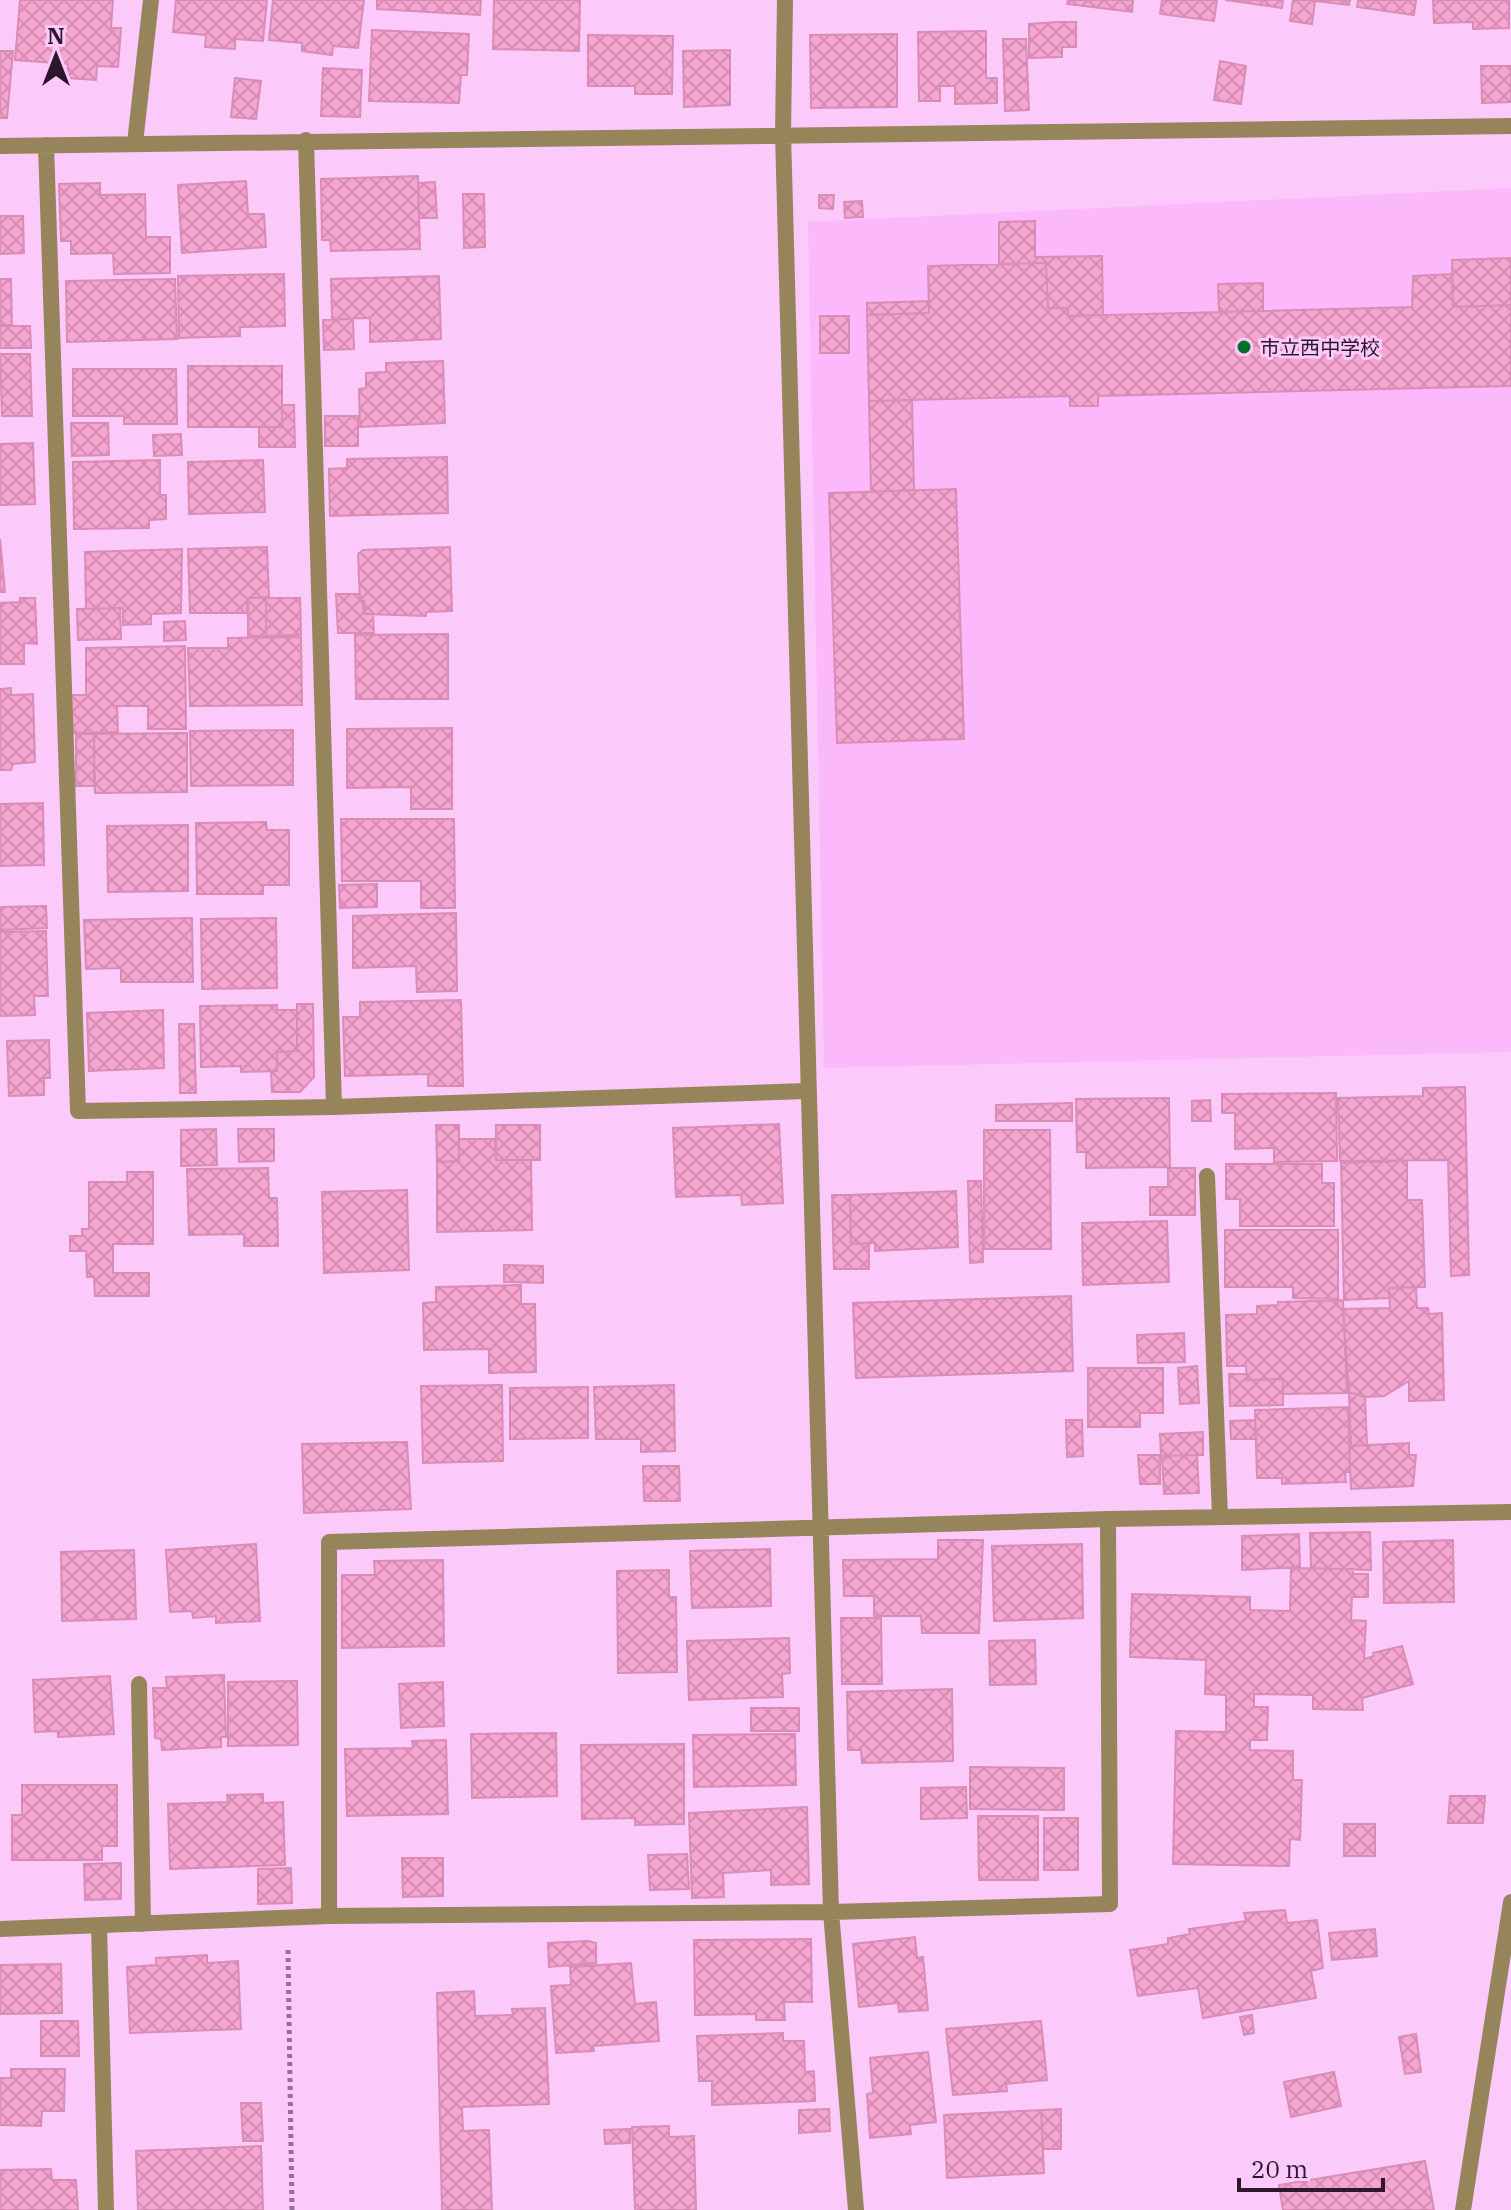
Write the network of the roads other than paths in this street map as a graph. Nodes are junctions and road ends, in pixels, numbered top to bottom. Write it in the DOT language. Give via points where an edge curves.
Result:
graph roads {
  1 [pos="151,0"];
  2 [pos="785,0"];
  3 [pos="1511,126"];
  4 [pos="783,133"];
  5 [pos="306,140"];
  6 [pos="135,143"];
  7 [pos="46,145"];
  8 [pos="0,146"];
  9 [pos="807,1091"];
  10 [pos="334,1107"];
  11 [pos="1207,1176"];
  12 [pos="1511,1512"];
  13 [pos="1220,1517"];
  14 [pos="1108,1519"];
  15 [pos="822,1527"];
  16 [pos="139,1684"];
  17 [pos="1511,1902"];
  18 [pos="831,1912"];
  19 [pos="329,1916"];
  20 [pos="143,1924"];
  21 [pos="99,1926"];
  22 [pos="0,1929"];
  23 [pos="106,2210"];
  24 [pos="856,2210"];
  25 [pos="1463,2210"];
  1 -- 6 [label="street"];
  2 -- 4 [label="street"];
  3 -- 4 [label="street"];
  4 -- 5 [label="street"];
  4 -- 9 [label="street"];
  5 -- 6 [label="street"];
  5 -- 10 [label="street"];
  6 -- 7 [label="street"];
  7 -- 8 [label="street"];
  7 -- 10 [label="street" via="78,1111"];
  9 -- 10 [label="street"];
  9 -- 15 [label="street"];
  11 -- 13 [label="street"];
  12 -- 13 [label="street"];
  13 -- 14 [label="street"];
  14 -- 15 [label="street"];
  14 -- 18 [label="street" via="1110,1904"];
  15 -- 18 [label="street"];
  15 -- 19 [label="street" via="329,1542"];
  16 -- 20 [label="street"];
  17 -- 25 [label="street"];
  18 -- 19 [label="street"];
  18 -- 24 [label="street"];
  19 -- 20 [label="street"];
  20 -- 21 [label="street"];
  21 -- 22 [label="street"];
  21 -- 23 [label="street"];
}
